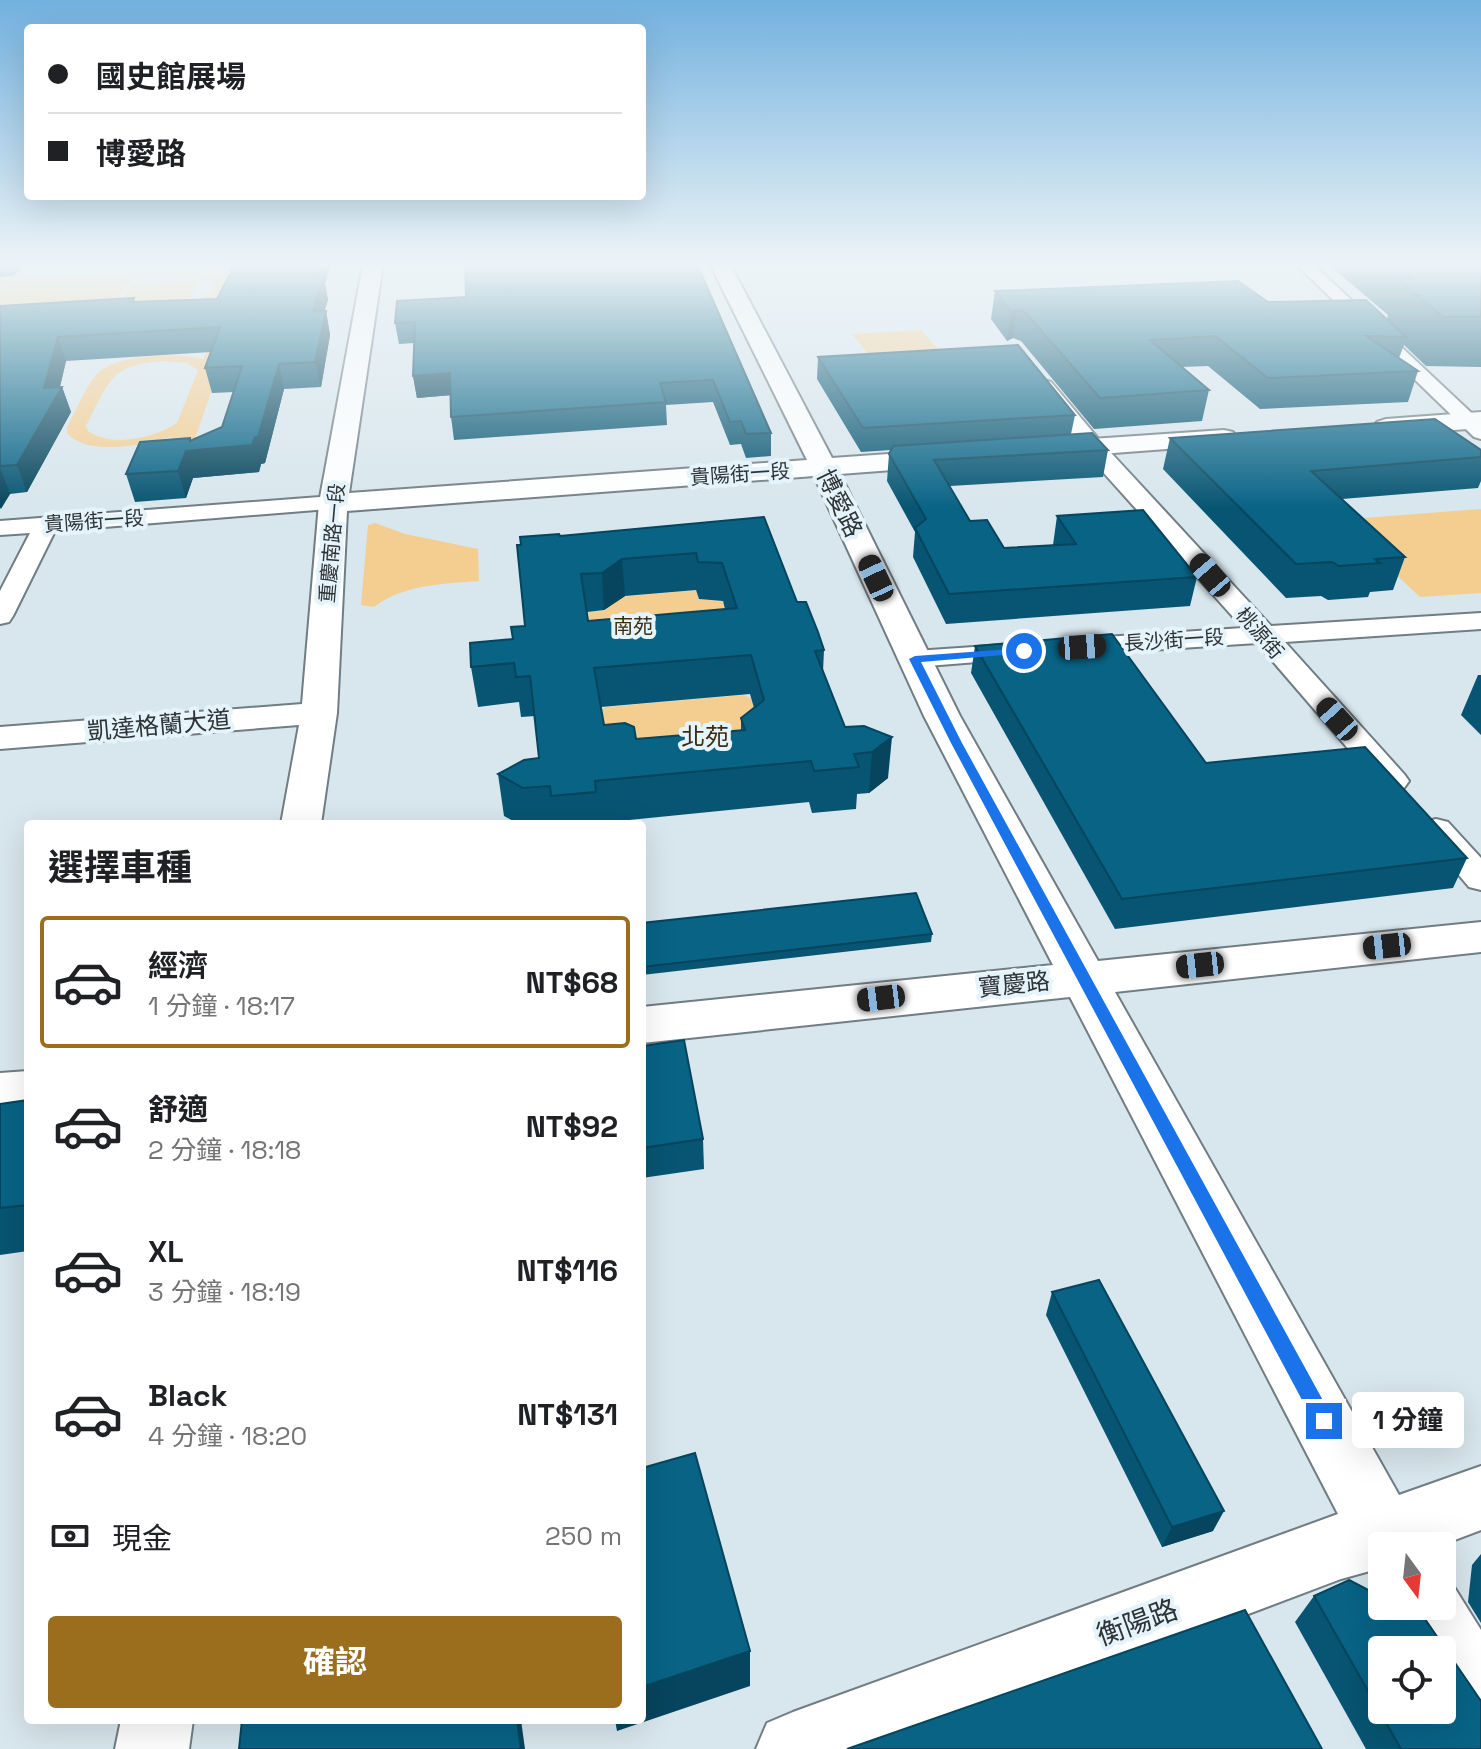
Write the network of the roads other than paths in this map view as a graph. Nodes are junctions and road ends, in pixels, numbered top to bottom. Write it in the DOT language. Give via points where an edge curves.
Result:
graph roads {
  1 [pos="359,346"];
  2 [pos="762,346"];
  3 [pos="1392,346"];
  4 [pos="1031,371"];
  5 [pos="1477,425"];
  6 [pos="1365,428"];
  7 [pos="1242,437"];
  8 [pos="1093,447"];
  9 [pos="1021,452"];
  10 [pos="976,456"];
  11 [pos="824,468"];
  12 [pos="333,503"];
  13 [pos="46,525"];
  14 [pos="0,528"];
  15 [pos="0,616"];
  16 [pos="1481,621"];
  17 [pos="1261,634"];
  18 [pos="915,659"];
  19 [pos="319,713"];
  20 [pos="0,738"];
  21 [pos="302,820"];
  22 [pos="1481,879"];
  23 [pos="1481,937"];
  24 [pos="1083,976"];
  25 [pos="646,1025"];
  26 [pos="24,1090"];
  27 [pos="0,1093"];
  28 [pos="1481,1498"];
  29 [pos="1384,1532"];
  30 [pos="1406,1532"];
  31 [pos="1368,1543"];
  32 [pos="1435,1620"];
  33 [pos="1481,1697"];
  34 [pos="156,1724"];
  35 [pos="152,1749"];
  36 [pos="793,1749"];
  1 -- 12 [label="street, 重慶南路一段"];
  2 -- 11 [label="street, 博愛路"];
  3 -- 5 [label="street"];
  4 -- 8 [label="street, 桃源街"];
  5 -- 6 [label="street"];
  7 -- 8 [label="street"];
  8 -- 9 [label="street"];
  8 -- 17 [label="street, 桃源街"];
  10 -- 11 [label="street, 貴陽街一段"];
  11 -- 12 [label="street, 貴陽街一段"];
  11 -- 18 [label="street, 博愛路"];
  12 -- 13 [label="street, 貴陽街一段"];
  12 -- 19 [label="street, 重慶南路一段"];
  13 -- 14 [label="street, 貴陽街一段"];
  13 -- 15 [label="street"];
  16 -- 17 [label="street, 長沙街一段"];
  17 -- 18 [label="street, 長沙街一段"];
  17 -- 22 [label="street, 桃源街"];
  18 -- 24 [label="street, 博愛路"];
  19 -- 20 [label="street, 凱達格蘭大道"];
  19 -- 21 [label="street, 重慶南路一段"];
  23 -- 24 [label="street, 寶慶路"];
  24 -- 25 [label="street, 寶慶路"];
  24 -- 29 [label="street, 博愛路"];
  26 -- 27 [label="street"];
  28 -- 30 [label="street, 衡陽路"];
  31 -- 36 [label="street, 衡陽路" via="1341,1546"];
  32 -- 33 [label="street"];
  34 -- 35 [label="street"];
}
